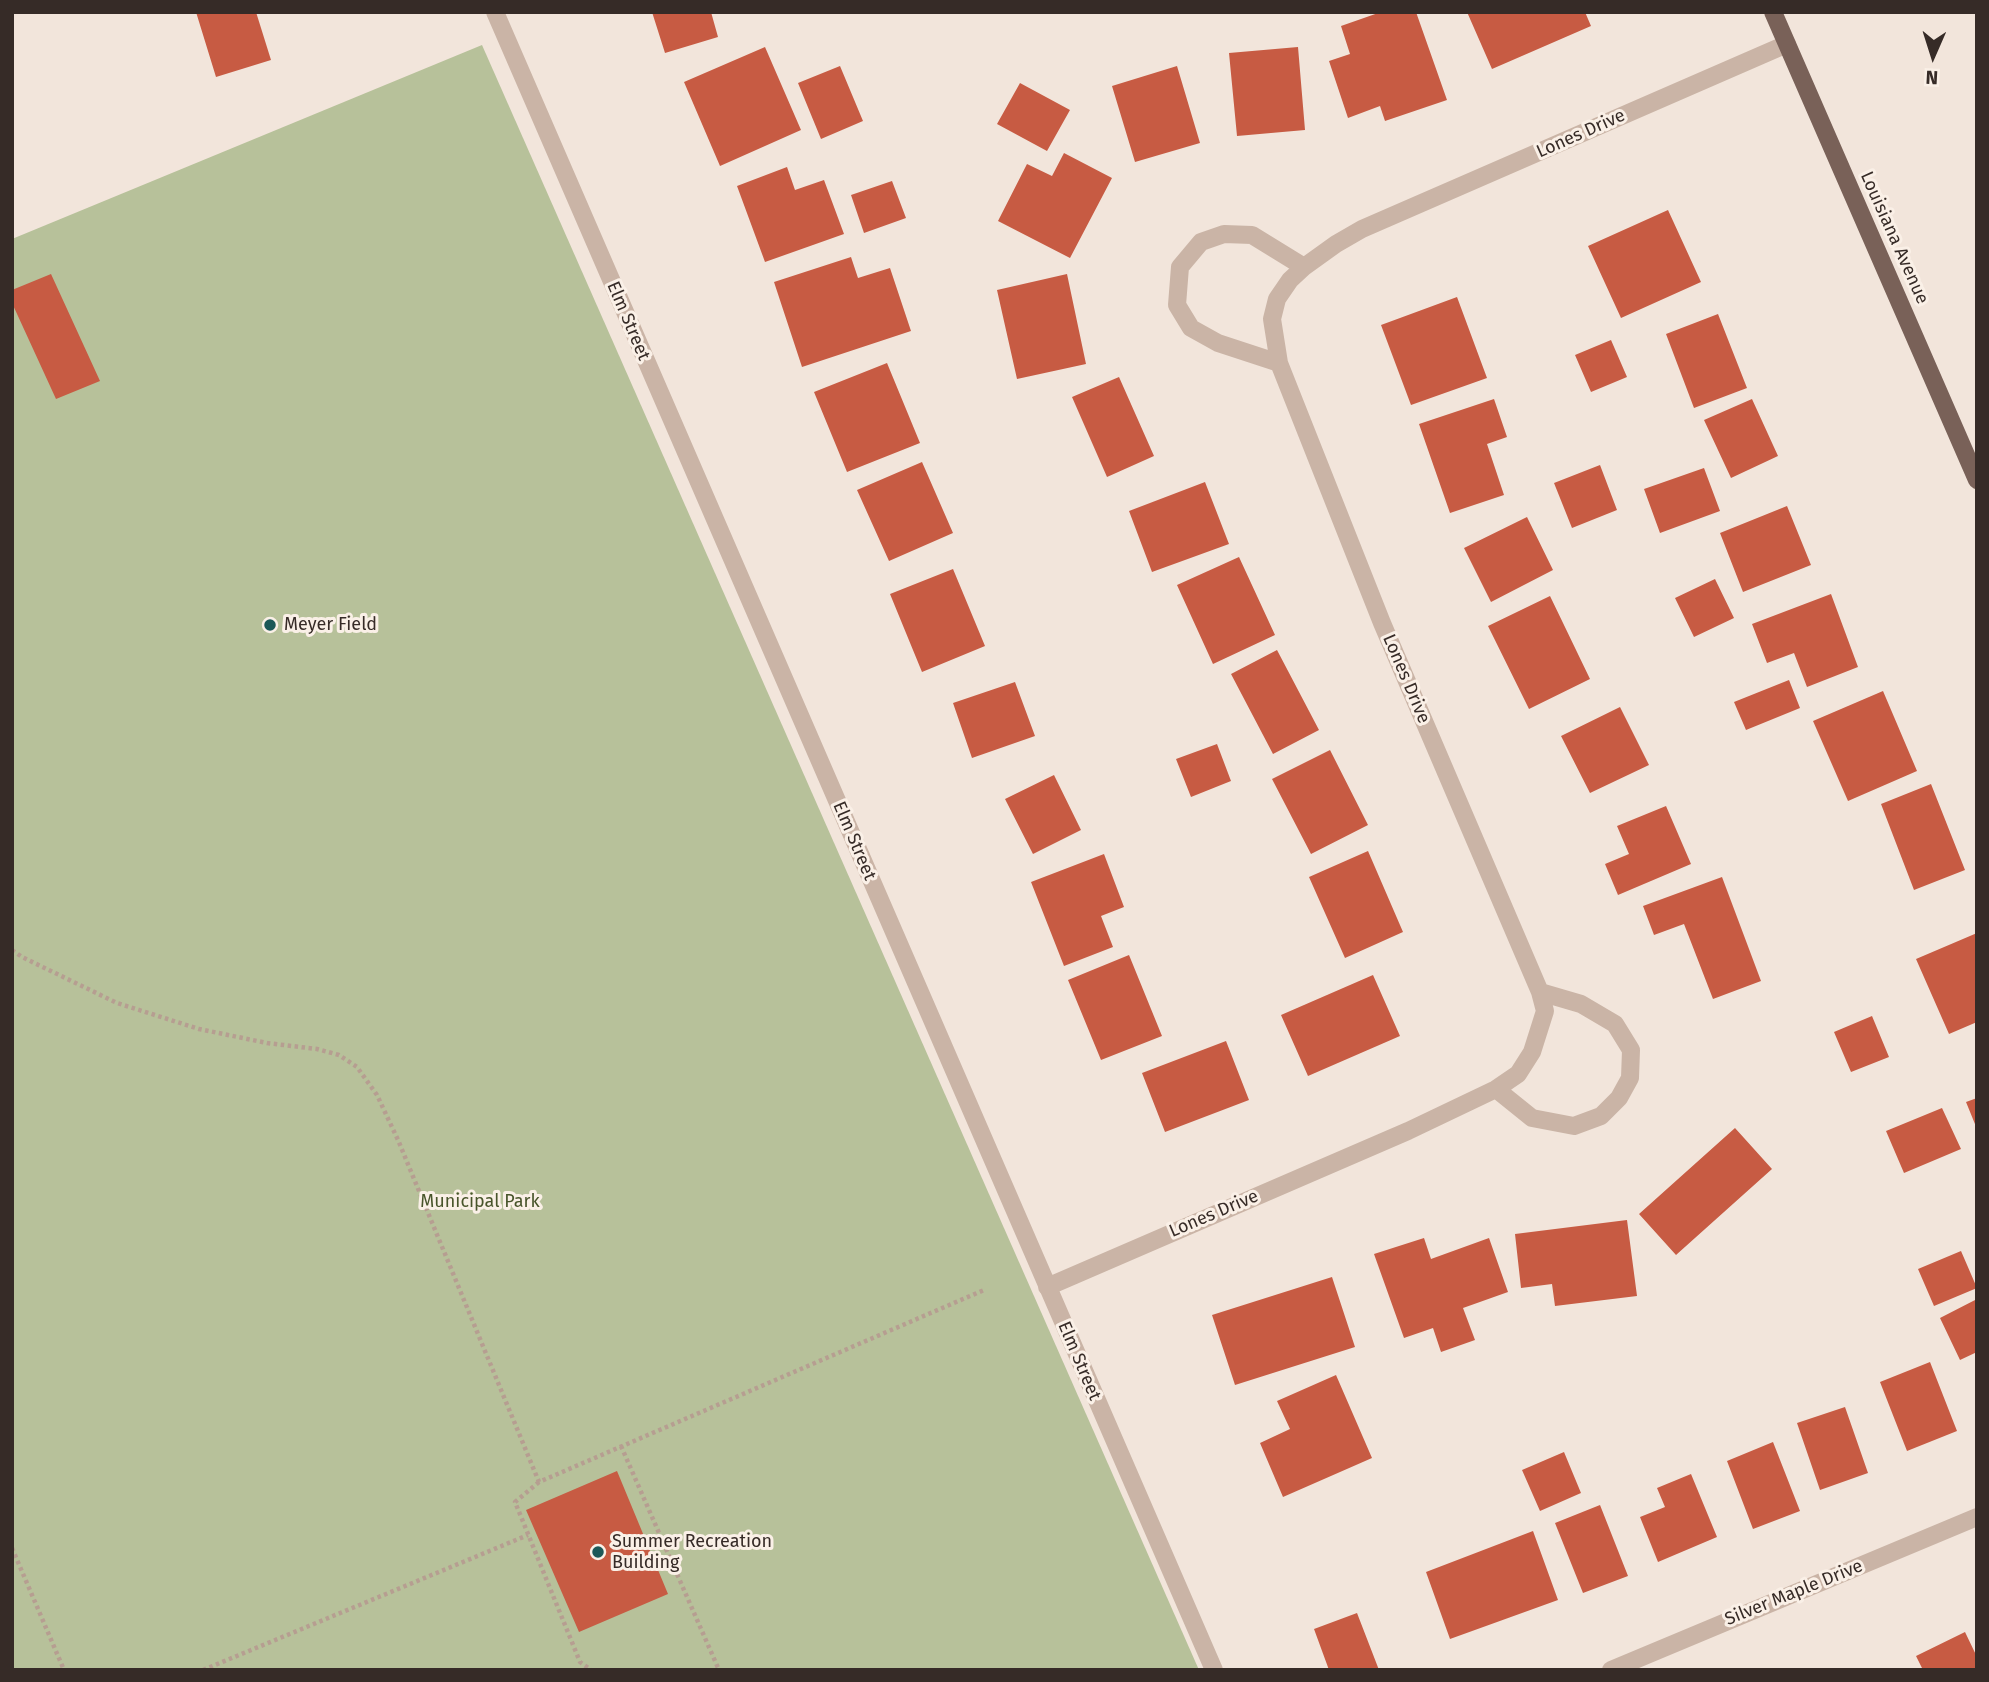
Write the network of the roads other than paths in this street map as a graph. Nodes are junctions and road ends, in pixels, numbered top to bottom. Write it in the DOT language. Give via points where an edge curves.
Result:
graph roads {
  1 [pos="495,12"];
  2 [pos="1773,12"];
  3 [pos="1787,44"];
  4 [pos="1304,267"];
  5 [pos="1279,363"];
  6 [pos="1977,480"];
  7 [pos="1540,992"];
  8 [pos="1496,1089"];
  9 [pos="1047,1287"];
  10 [pos="1977,1517"];
  11 [pos="1214,1670"];
  12 [pos="1611,1670"];
  1 -- 9 [label="street, Elm Street"];
  2 -- 3 [label="main road, Louisiana Avenue"];
  3 -- 4 [label="street, Lones Drive" via="1362,229"];
  3 -- 6 [label="main road, Louisiana Avenue"];
  4 -- 5 [label="street, Lones Drive" via="1277,299 1272,320"];
  4 -- 5 [label="street" via="1252,235 1224,234 1201,242 1180,267 1177,305 1191,328 1218,343"];
  5 -- 7 [label="street, Lones Drive" via="1382,623"];
  7 -- 8 [label="street, Lones Drive" via="1545,1011 1532,1052 1518,1074"];
  7 -- 8 [label="street" via="1581,1003 1615,1024 1632,1050 1630,1077 1619,1098 1601,1116 1574,1126 1532,1118"];
  8 -- 9 [label="street, Lones Drive"];
  9 -- 11 [label="street, Elm Street"];
  10 -- 12 [label="street, Silver Maple Drive"];
}
